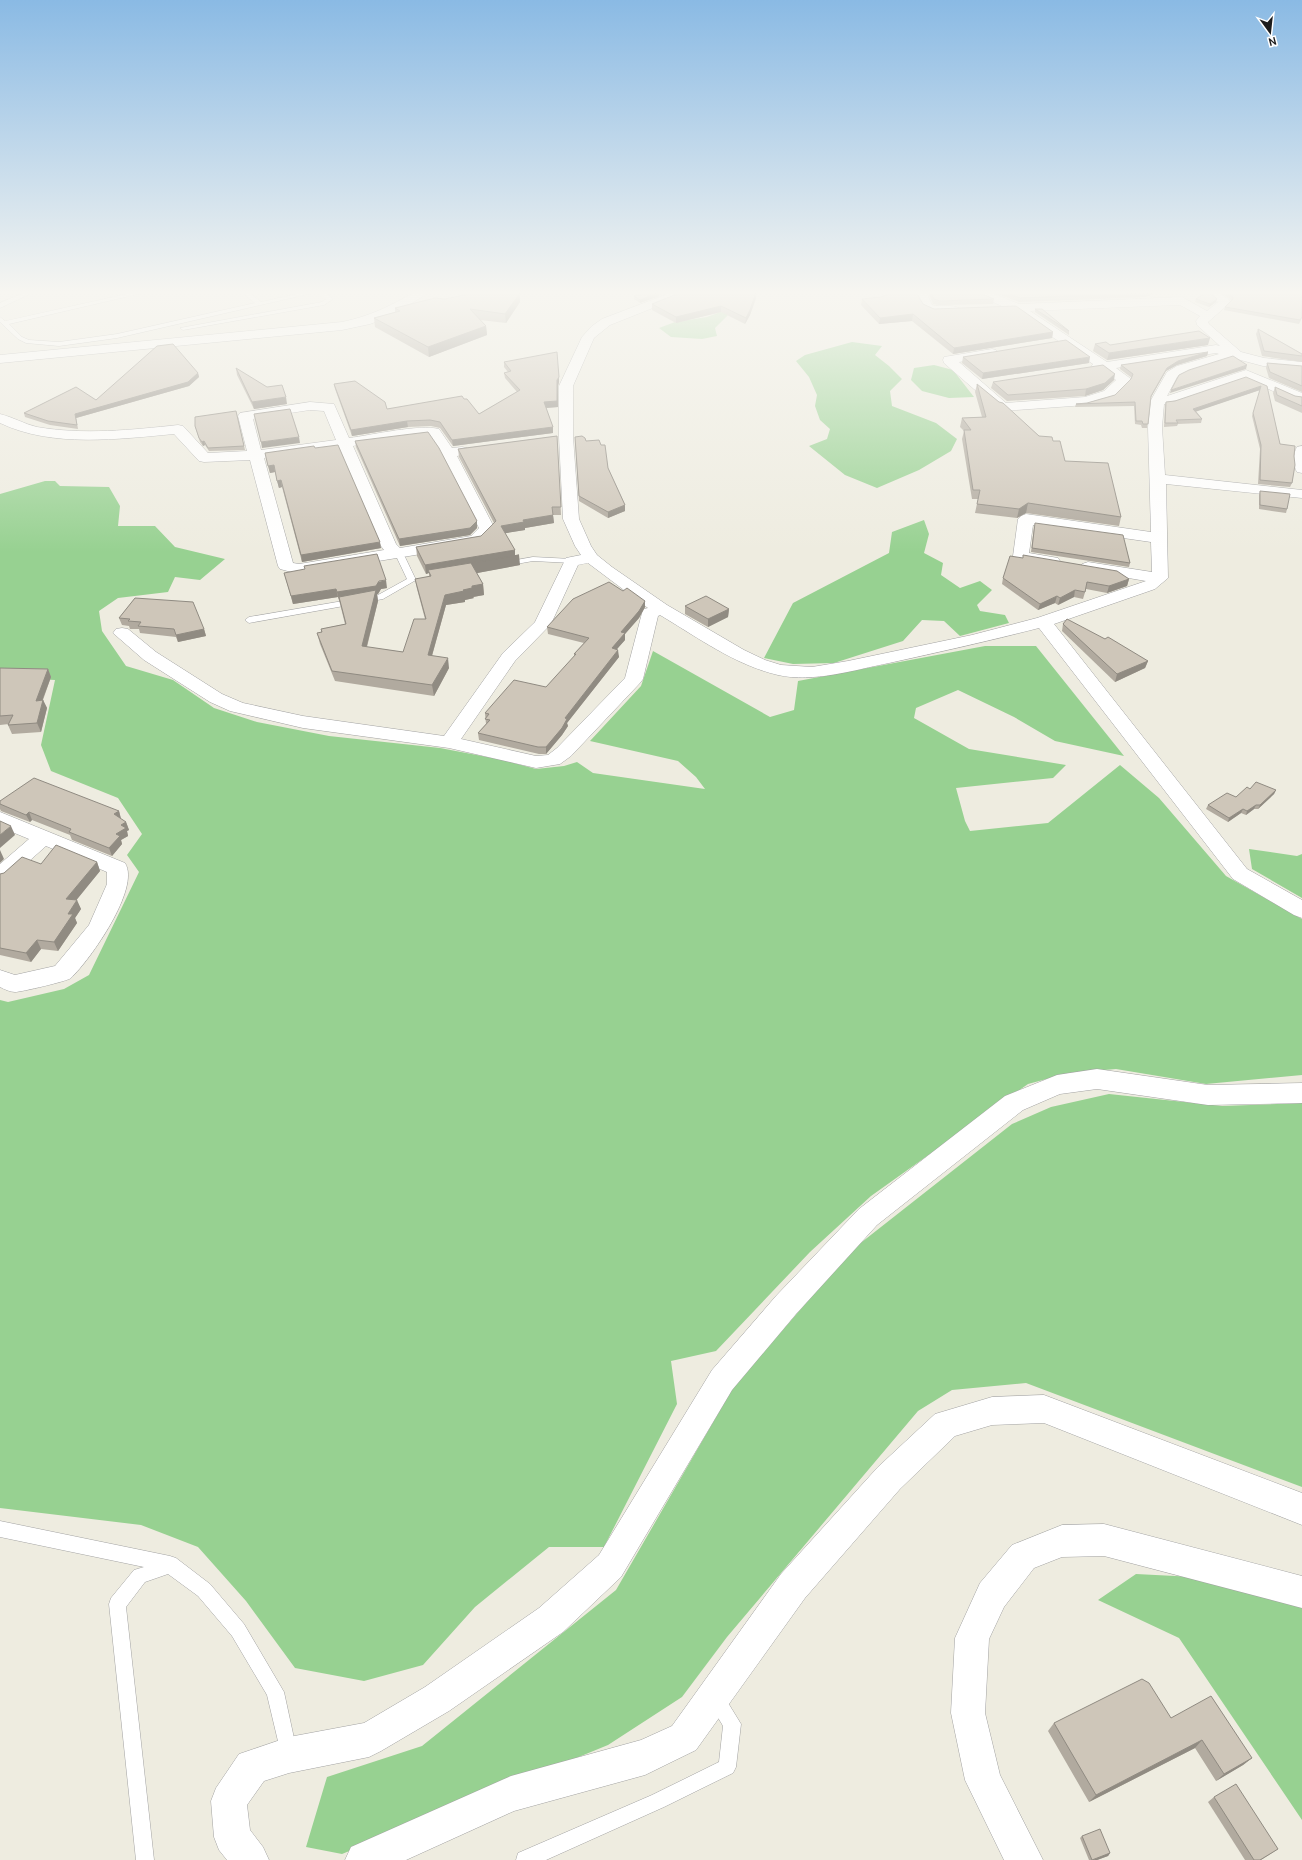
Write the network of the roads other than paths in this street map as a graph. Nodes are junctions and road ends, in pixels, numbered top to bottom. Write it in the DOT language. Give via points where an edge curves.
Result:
graph roads {
  1 [pos="569,379"];
  2 [pos="971,379"];
  3 [pos="1124,379"];
  4 [pos="1170,379"];
  5 [pos="1232,379"];
  6 [pos="1257,379"];
  7 [pos="993,382"];
  8 [pos="978,385"];
  9 [pos="1302,396"];
  10 [pos="1158,400"];
  11 [pos="0,418"];
  12 [pos="346,443"];
  13 [pos="479,449"];
  14 [pos="1302,450"];
  15 [pos="448,453"];
  16 [pos="255,455"];
  17 [pos="1302,469"];
  18 [pos="1158,479"];
  19 [pos="1302,494"];
  20 [pos="1159,538"];
  21 [pos="396,552"];
  22 [pos="591,558"];
  23 [pos="572,561"];
  24 [pos="495,566"];
  25 [pos="1160,578"];
  26 [pos="661,608"];
  27 [pos="249,620"];
  28 [pos="1043,622"];
  29 [pos="122,632"];
  30 [pos="449,742"];
  31 [pos="0,819"];
  32 [pos="43,837"];
  33 [pos="0,876"];
  34 [pos="1302,910"];
  35 [pos="0,978"];
  36 [pos="1302,1093"];
  37 [pos="1302,1509"];
  38 [pos="0,1529"];
  39 [pos="170,1565"];
  40 [pos="1302,1592"];
  41 [pos="715,1698"];
  42 [pos="289,1755"];
  43 [pos="145,1860"];
  44 [pos="250,1860"];
  45 [pos="364,1860"];
  46 [pos="525,1860"];
  47 [pos="1024,1860"];
  1 -- 22 [label="street" via="566,386 561,437 571,519"];
  2 -- 8 [label="street"];
  3 -- 8 [label="street" via="1109,394 1086,400 1003,407"];
  4 -- 10 [label="street"];
  5 -- 10 [label="street" via="1169,400"];
  6 -- 9 [label="street" via="1299,397"];
  7 -- 8 [label="street"];
  10 -- 18 [label="street" via="1155,427"];
  11 -- 16 [label="street" via="8,424 49,434 117,434 178,429 204,458"];
  12 -- 15 [label="street" via="434,432"];
  12 -- 16 [label="street"];
  12 -- 16 [label="street" via="329,407 310,406 245,416"];
  12 -- 21 [label="street" via="389,546"];
  13 -- 15 [label="street"];
  14 -- 17 [label="street"];
  15 -- 21 [label="street" via="487,529 476,540"];
  16 -- 21 [label="street" via="286,566 299,569"];
  18 -- 19 [label="street"];
  18 -- 20 [label="street"];
  20 -- 25 [label="street"];
  20 -- 25 [label="street" via="1026,519 1021,556"];
  21 -- 27 [label="lane" via="416,580 380,597"];
  22 -- 23 [label="street"];
  22 -- 26 [label="street" via="632,590"];
  23 -- 24 [label="lane" via="533,559"];
  23 -- 30 [label="street" via="542,624 508,657"];
  25 -- 28 [label="street" via="1149,586"];
  26 -- 28 [label="street" via="759,664 780,670 812,672 973,640"];
  26 -- 30 [label="street" via="650,613 634,679 564,752 553,760 536,762 518,759"];
  28 -- 34 [label="street" via="1240,874"];
  29 -- 30 [label="street" via="157,660 216,698 237,707 303,722"];
  31 -- 32 [label="street"];
  32 -- 33 [label="street"];
  32 -- 35 [label="street" via="118,868 118,884 98,929 62,973 14,984"];
  36 -- 42 [label="street" via="1208,1094 1097,1079 1057,1085 1014,1103 868,1217 786,1305 722,1380 610,1566 551,1620 437,1700 369,1740"];
  37 -- 41 [label="street" via="1044,1409 992,1411 946,1424 889,1478 793,1586"];
  38 -- 39 [label="lane"];
  39 -- 42 [label="lane" via="204,1590 238,1630 275,1692"];
  39 -- 43 [label="lane" via="140,1576 117,1604"];
  40 -- 47 [label="street" via="1104,1540 1062,1541 1023,1556 992,1595 972,1638 968,1712 983,1780"];
  41 -- 45 [label="street" via="684,1738 645,1757 511,1794"];
  41 -- 46 [label="lane" via="732,1724 727,1767 658,1801"];
  42 -- 44 [label="street" via="252,1767 229,1801 232,1837"];
}
